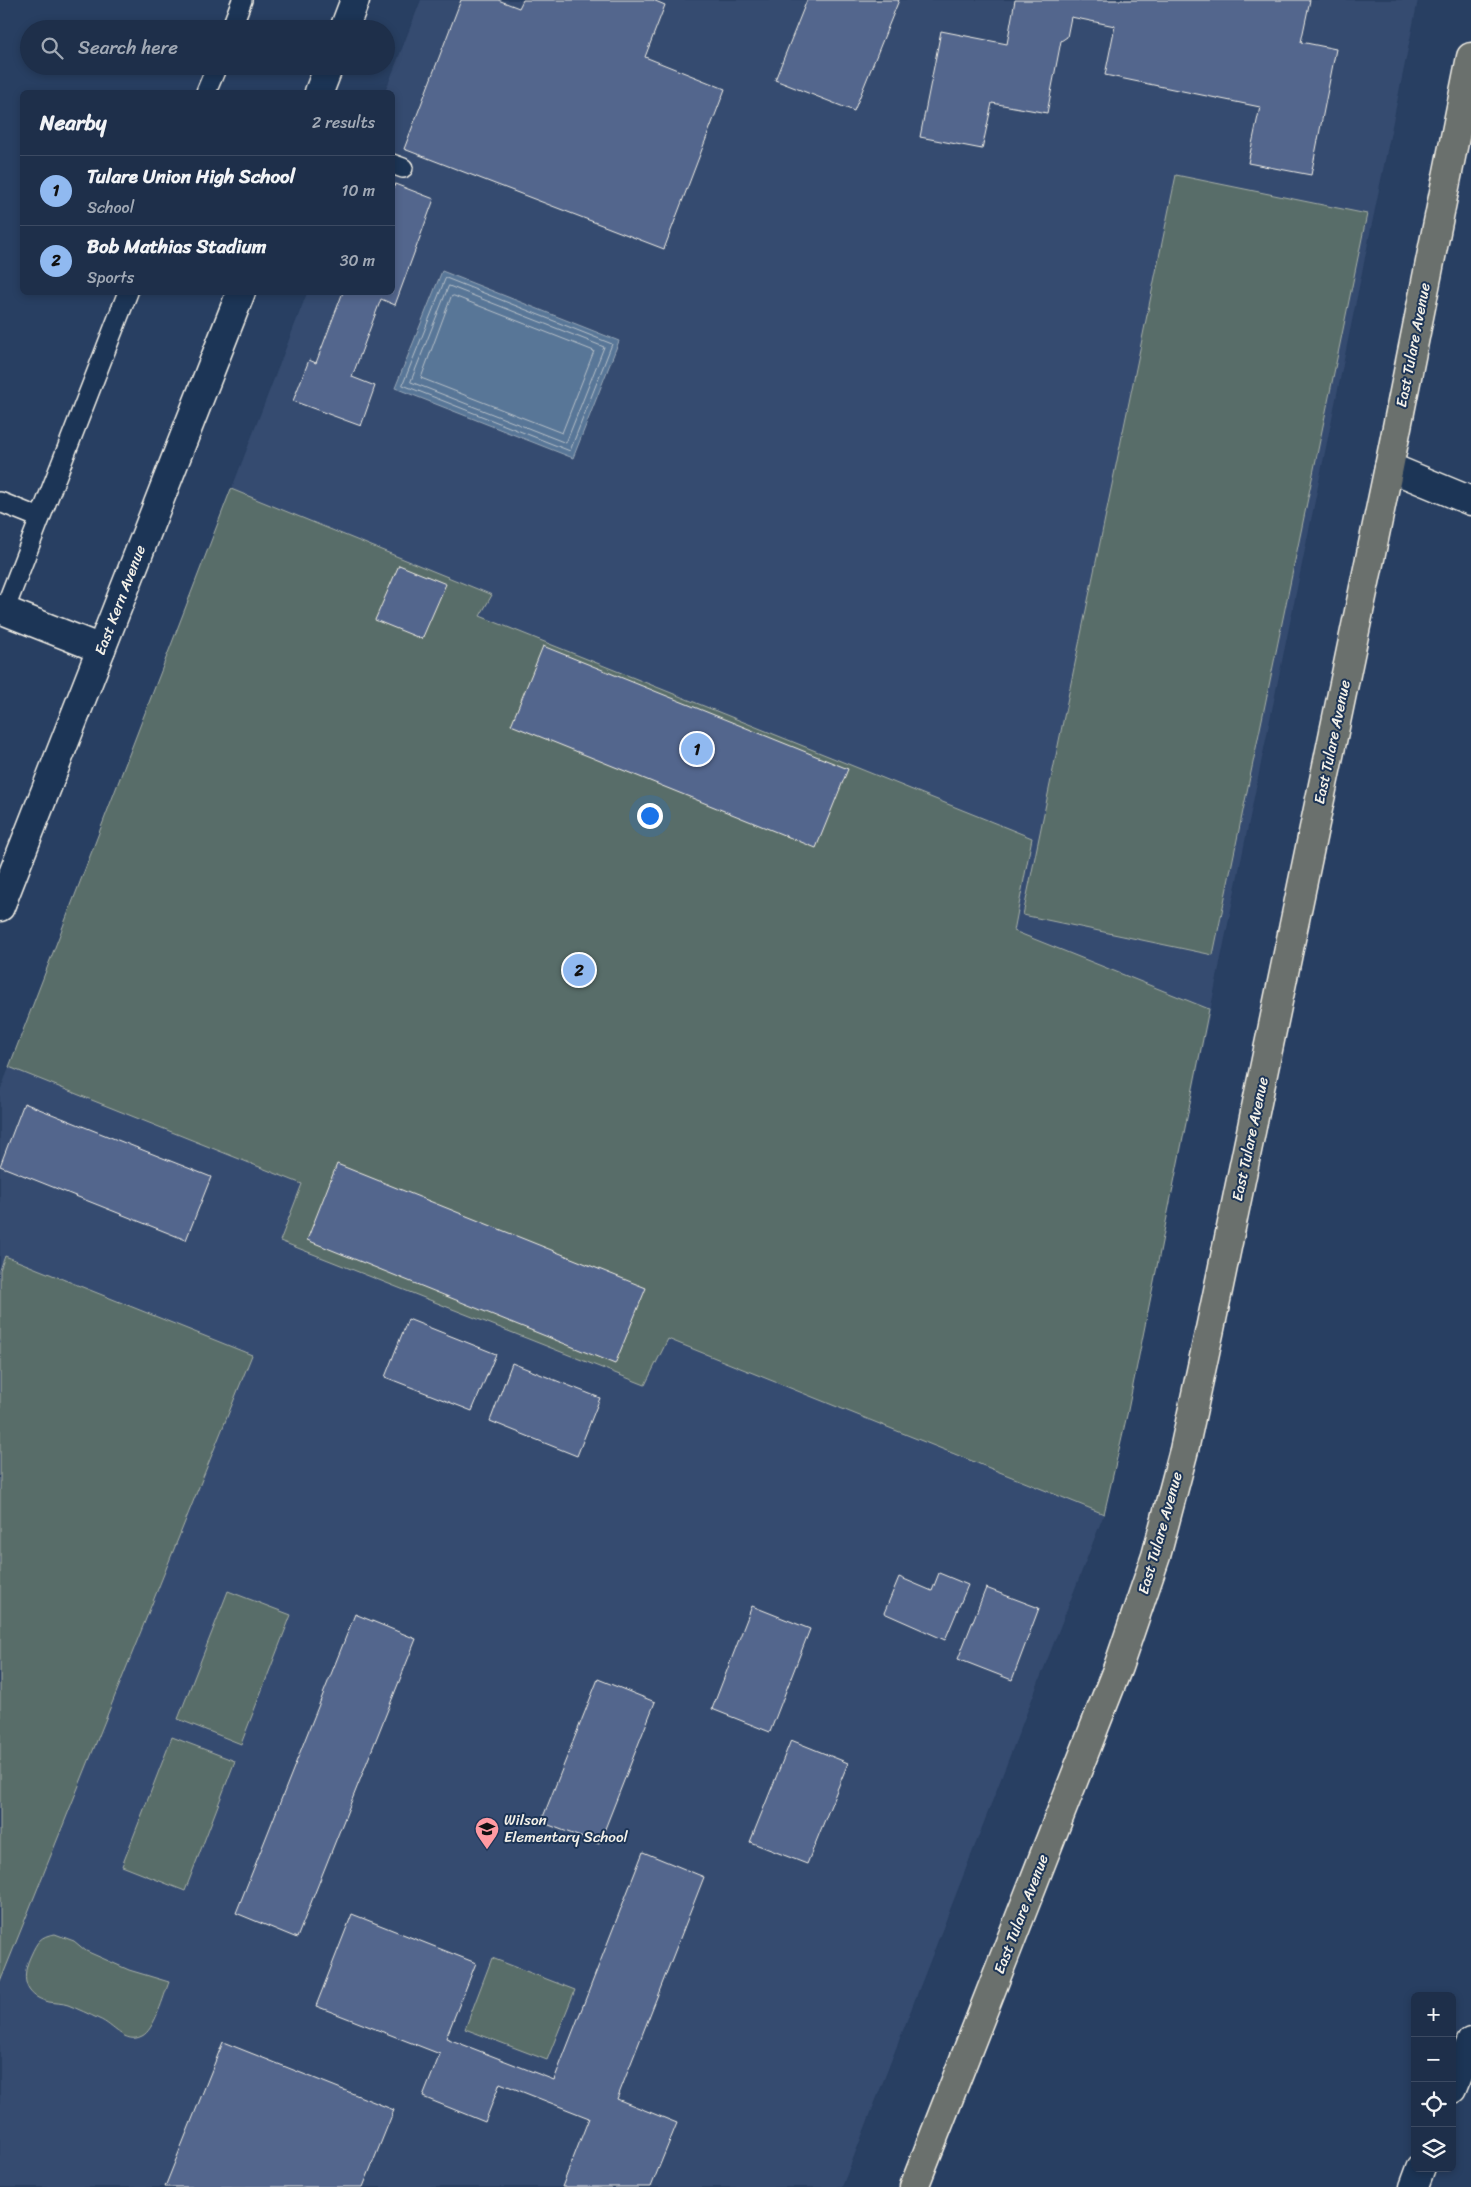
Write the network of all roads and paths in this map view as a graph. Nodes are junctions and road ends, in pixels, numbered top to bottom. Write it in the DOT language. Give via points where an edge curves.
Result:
graph roads {
  1 [pos="242,0"];
  2 [pos="355,0"];
  3 [pos="234,20"];
  4 [pos="347,20"];
  5 [pos="1471,58"];
  6 [pos="213,75"];
  7 [pos="326,75"];
  8 [pos="207,90"];
  9 [pos="320,90"];
  10 [pos="127,295"];
  11 [pos="240,295"];
  12 [pos="1389,467"];
  13 [pos="1471,501"];
  14 [pos="0,502"];
  15 [pos="40,518"];
  16 [pos="2,610"];
  17 [pos="101,649"];
  18 [pos="0,907"];
  19 [pos="1471,2042"];
  20 [pos="1455,2082"];
  21 [pos="1420,2172"];
  22 [pos="914,2187"];
  23 [pos="1414,2187"];
  1 -- 3 [label="lane"];
  2 -- 4 [label="street"];
  5 -- 12 [label="main road, East Tulare Avenue"];
  6 -- 8 [label="lane"];
  7 -- 9 [label="street"];
  10 -- 15 [label="lane"];
  11 -- 17 [label="street, East Kern Avenue"];
  12 -- 13 [label="street"];
  12 -- 22 [label="main road, East Tulare Avenue" via="1210,1329 1184,1450 1156,1556 1118,1667"];
  14 -- 15 [label="lane"];
  15 -- 16 [label="lane"];
  16 -- 17 [label="street"];
  17 -- 18 [label="street, East Kern Avenue"];
  19 -- 20 [label="street"];
  21 -- 23 [label="street"];
}
